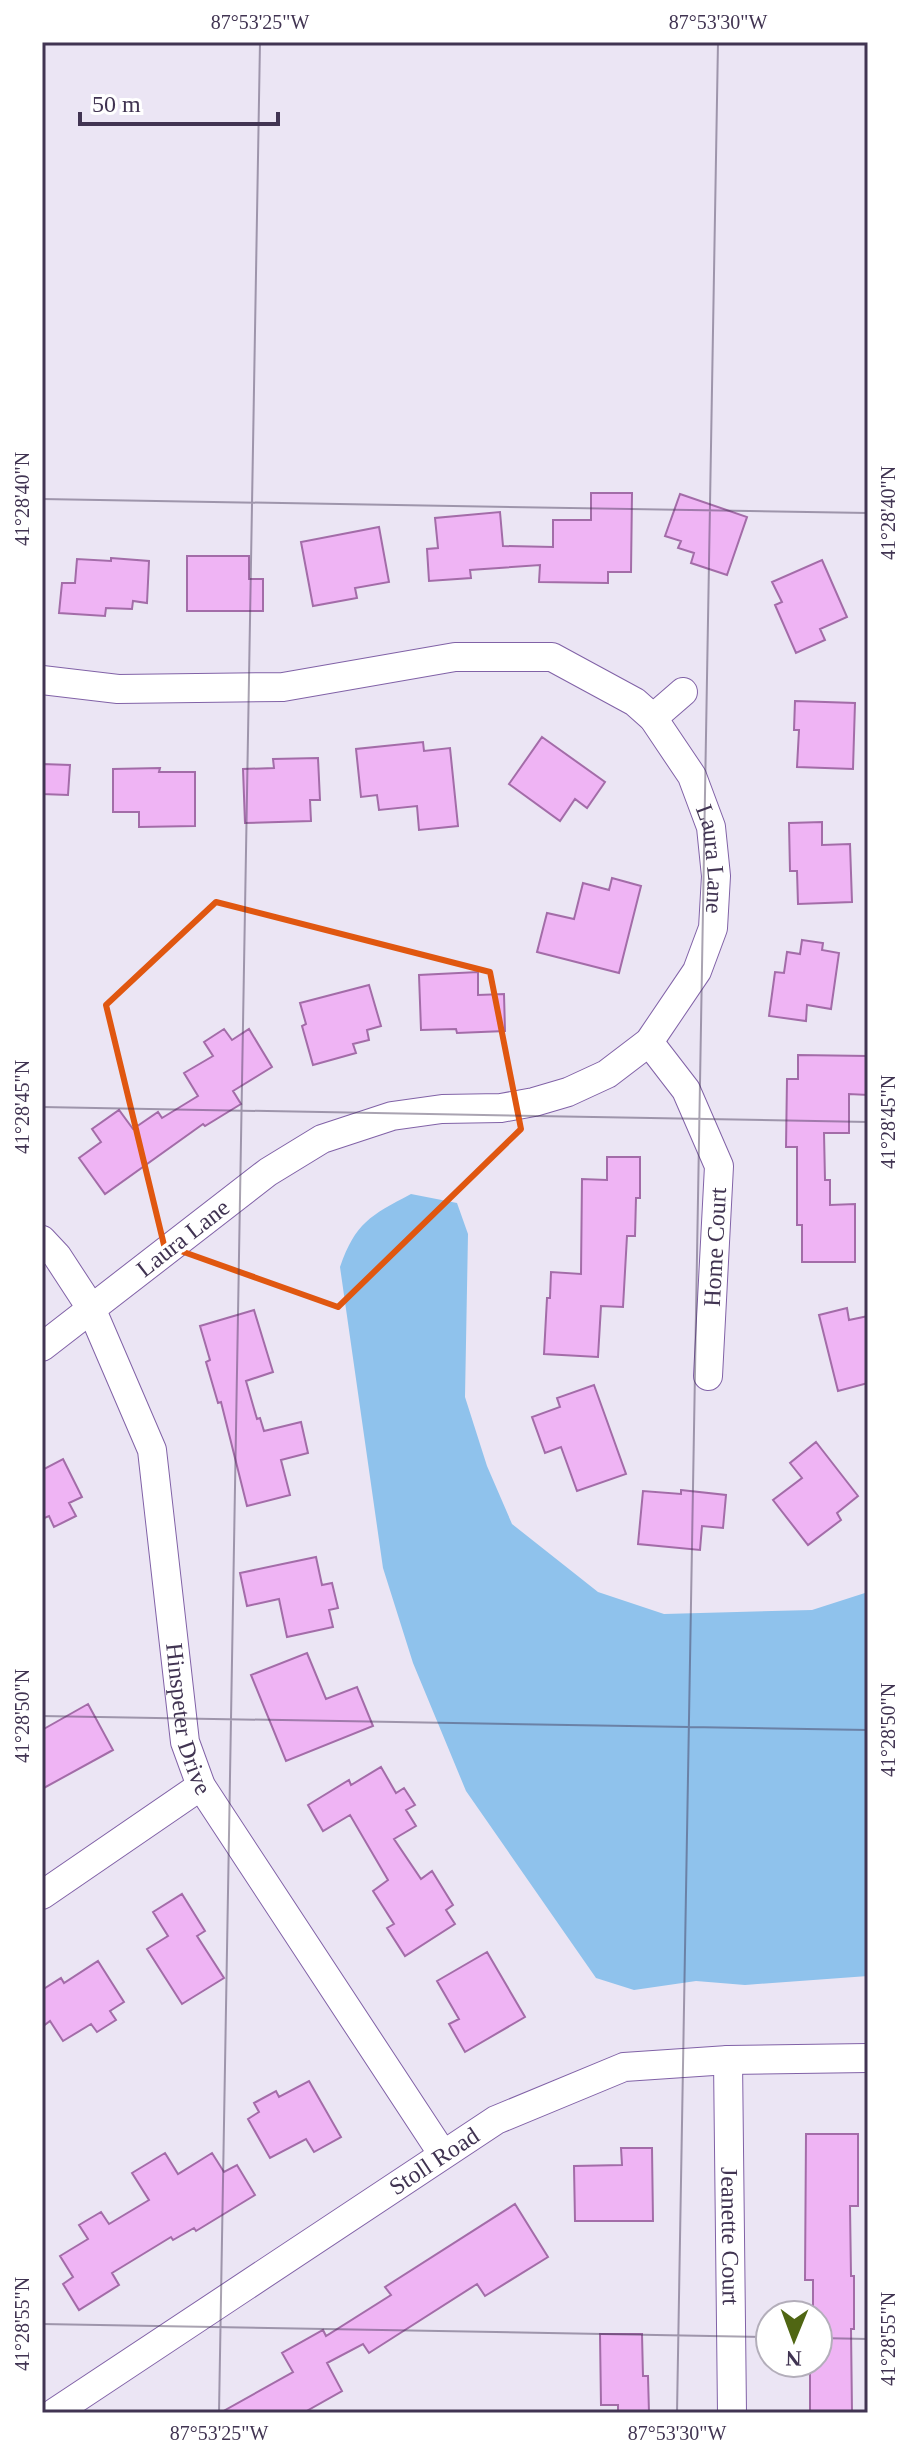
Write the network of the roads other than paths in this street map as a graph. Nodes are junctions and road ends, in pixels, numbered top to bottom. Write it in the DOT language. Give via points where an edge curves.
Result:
graph roads {
  1 [pos="42,680"];
  2 [pos="683,692"];
  3 [pos="653,718"];
  4 [pos="649,1042"];
  5 [pos="42,1240"];
  6 [pos="91,1308"];
  7 [pos="42,1347"];
  8 [pos="708,1376"];
  9 [pos="201,1786"];
  10 [pos="42,1895"];
  11 [pos="868,2058"];
  12 [pos="728,2060"];
  13 [pos="442,2153"];
  14 [pos="54,2413"];
  15 [pos="732,2413"];
  1 -- 3 [label="street, Laura Lane" via="118,689 283,687 455,657 552,657 635,702"];
  2 -- 3 [label="street"];
  3 -- 4 [label="street, Laura Lane" via="692,776 711,827 716,876 713,928 697,971"];
  4 -- 6 [label="street, Laura Lane" via="607,1074 568,1092 501,1108 392,1116 322,1139 268,1172"];
  4 -- 8 [label="street, Home Court" via="686,1090 719,1166"];
  5 -- 6 [label="street, Hinspeter Drive"];
  6 -- 7 [label="street, Laura Lane"];
  6 -- 9 [label="street, Hinspeter Drive" via="152,1450 185,1742"];
  9 -- 10 [label="street"];
  9 -- 13 [label="street, Hinspeter Drive"];
  11 -- 12 [label="street, Stoll Road"];
  12 -- 13 [label="street, Stoll Road" via="624,2067 496,2120"];
  12 -- 15 [label="street, Jeanette Court"];
  13 -- 14 [label="street, Stoll Road"];
}
